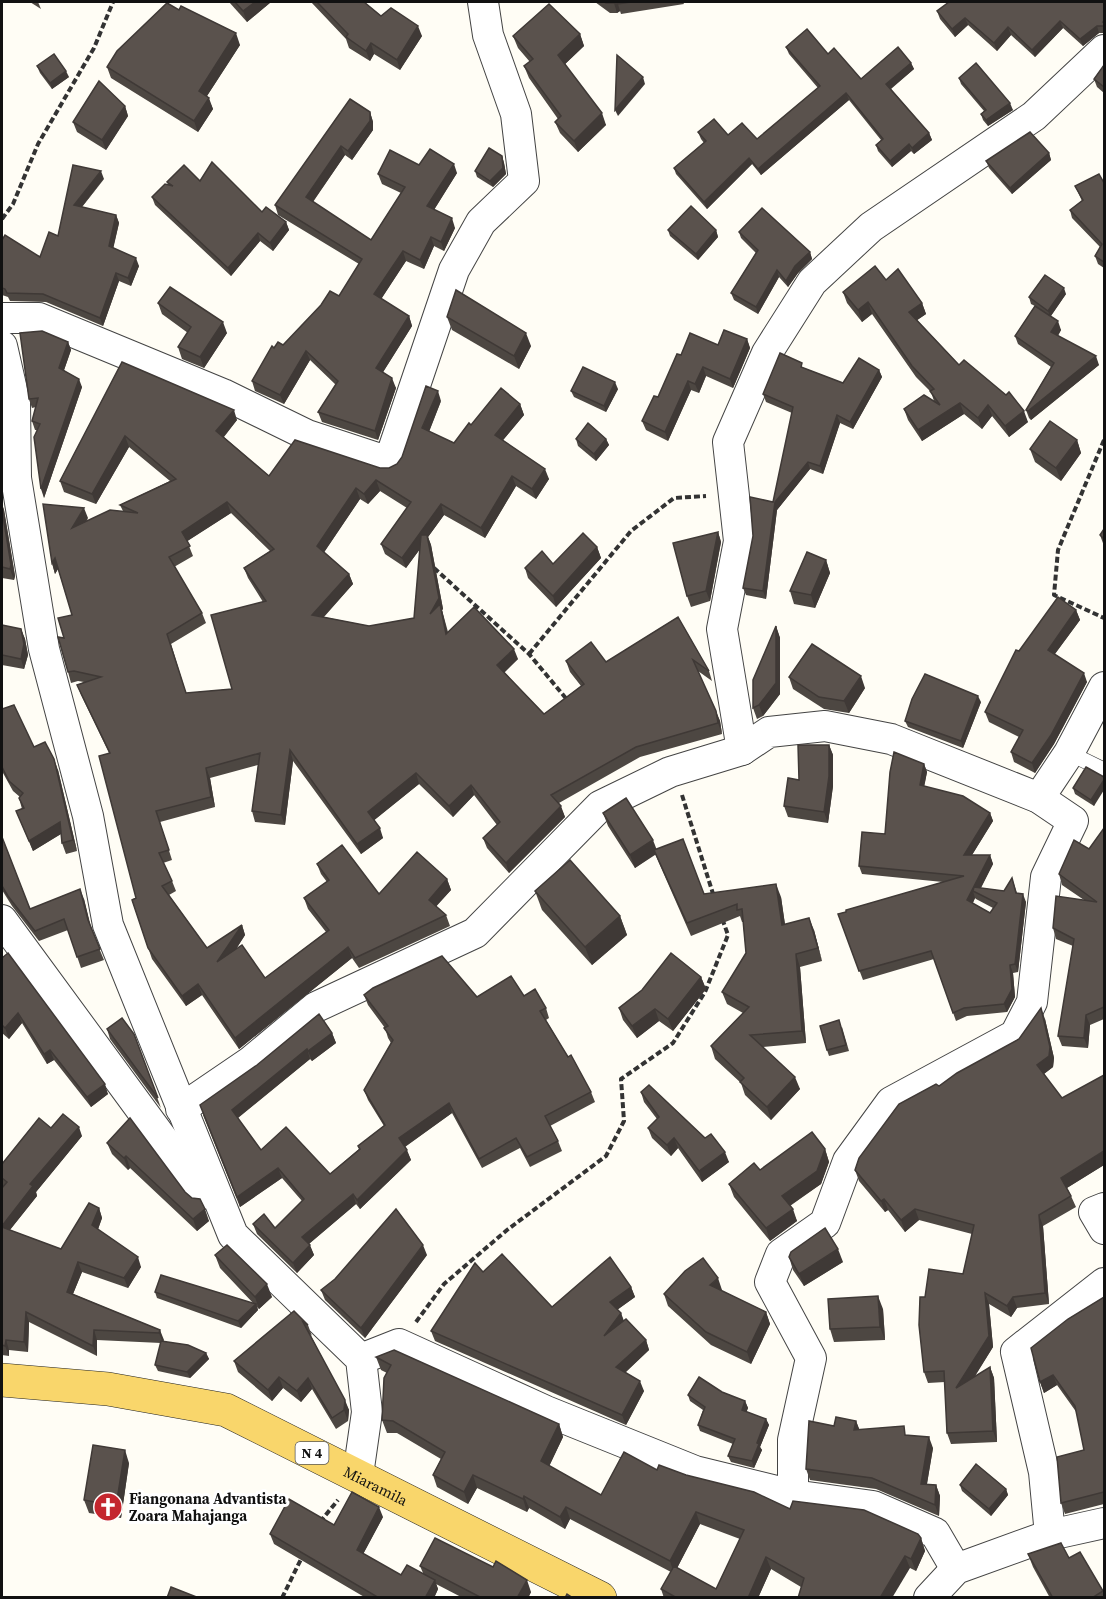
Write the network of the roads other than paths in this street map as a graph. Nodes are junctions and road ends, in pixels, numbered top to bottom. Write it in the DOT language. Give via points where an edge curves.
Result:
graph roads {
  1 [pos="483,2"];
  2 [pos="1104,50"];
  3 [pos="2,318"];
  4 [pos="2,346"];
  5 [pos="1104,687"];
  6 [pos="741,750"];
  7 [pos="1069,753"];
  8 [pos="1104,770"];
  9 [pos="1039,798"];
  10 [pos="2,920"];
  11 [pos="181,1109"];
  12 [pos="1104,1208"];
  13 [pos="1104,1229"];
  14 [pos="233,1235"];
  15 [pos="1104,1283"];
  16 [pos="361,1359"];
  17 [pos="2,1380"];
  18 [pos="358,1475"];
  19 [pos="794,1495"];
  20 [pos="1104,1523"];
  21 [pos="1050,1535"];
  22 [pos="956,1569"];
  23 [pos="600,1598"];
  24 [pos="929,1598"];
  1 -- 3 [label="street" via="488,35 516,114 524,181 481,222 454,270 388,462 307,435 223,393 39,318"];
  2 -- 6 [label="street" via="1034,116 871,227 812,282 767,353 728,442 739,541 722,629"];
  4 -- 11 [label="street" via="15,403 16,478 44,649 88,816 108,926"];
  5 -- 7 [label="street"];
  6 -- 9 [label="street" via="770,732 825,726 891,739"];
  6 -- 11 [label="street" via="670,772 600,806 475,933 316,1007 250,1062"];
  7 -- 8 [label="lane"];
  7 -- 9 [label="street"];
  9 -- 19 [label="street" via="1073,821 1046,877 1032,1002 1015,1035 891,1102 848,1161 825,1223 781,1254 770,1282 811,1358 793,1440"];
  10 -- 14 [label="street"];
  11 -- 14 [label="street"];
  12 -- 13 [label="street" via="1094,1212"];
  14 -- 16 [label="street"];
  15 -- 21 [label="street" via="1016,1352 1044,1472"];
  16 -- 18 [label="street" via="367,1412"];
  16 -- 19 [label="street" via="399,1344 546,1411 695,1471"];
  17 -- 18 [label="main road, Miaramila / N 4" via="108,1389 226,1410"];
  18 -- 23 [label="main road, Miaramila / N 4"];
  19 -- 22 [label="street" via="873,1506 935,1533"];
  20 -- 21 [label="street"];
  21 -- 22 [label="street"];
  22 -- 24 [label="street"];
}
